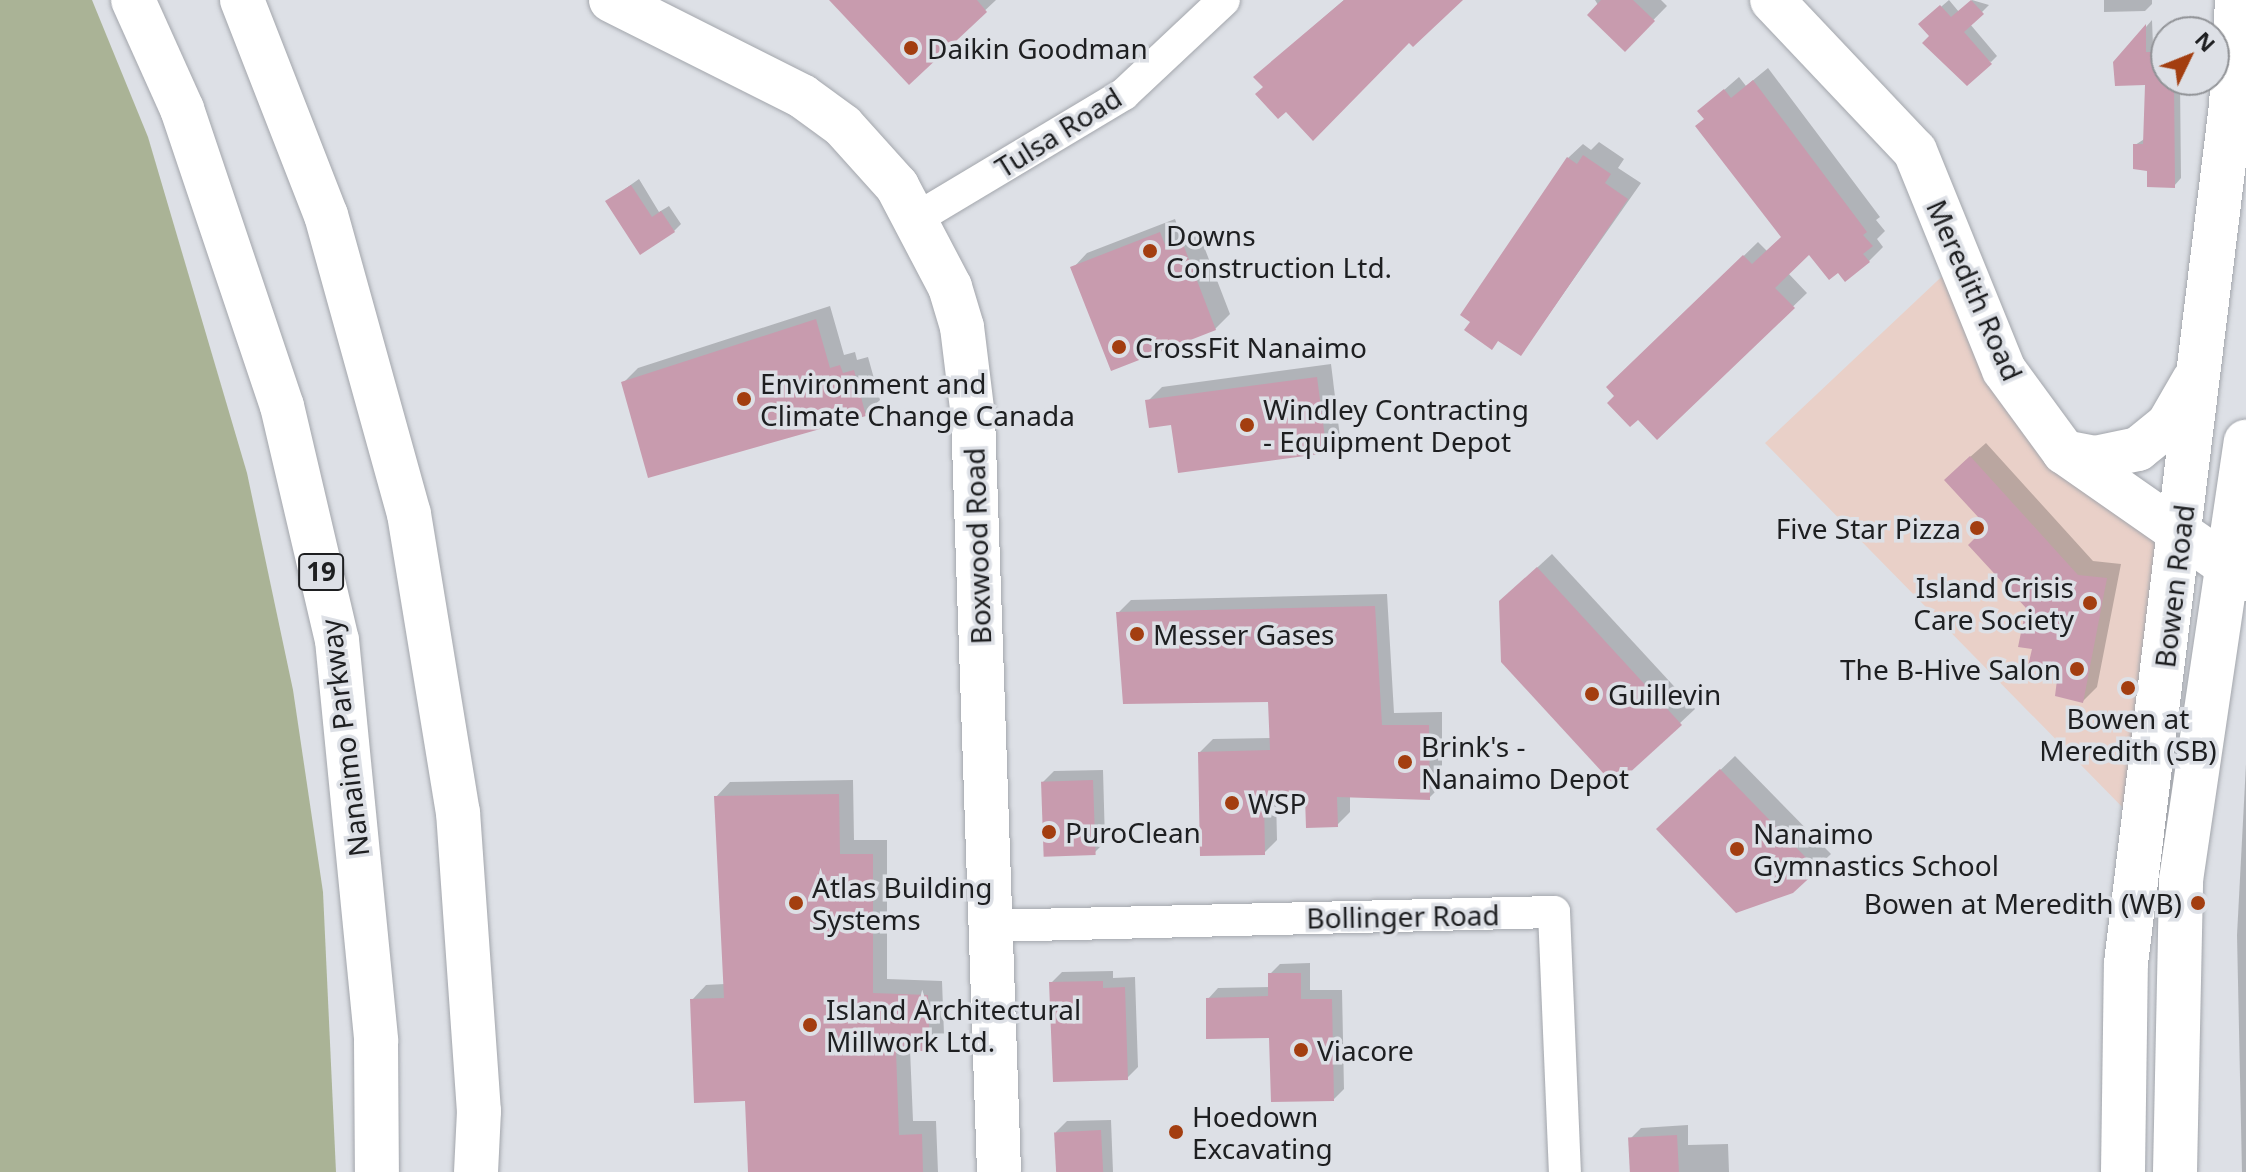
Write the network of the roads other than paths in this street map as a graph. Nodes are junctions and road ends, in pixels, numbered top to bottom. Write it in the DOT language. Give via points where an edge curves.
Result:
graph roads {
  1 [pos="133,0"];
  2 [pos="242,0"];
  3 [pos="611,0"];
  4 [pos="1224,0"];
  5 [pos="1772,0"];
  6 [pos="2237,0"];
  7 [pos="917,218"];
  8 [pos="2202,356"];
  9 [pos="2246,442"];
  10 [pos="2064,452"];
  11 [pos="2181,537"];
  12 [pos="2237,574"];
  13 [pos="2246,666"];
  14 [pos="2204,717"];
  15 [pos="992,926"];
  16 [pos="377,1172"];
  17 [pos="476,1172"];
  18 [pos="999,1172"];
  19 [pos="1565,1172"];
  20 [pos="2123,1172"];
  21 [pos="2175,1172"];
  1 -- 16 [label="main road, Nanaimo Parkway / 19" via="182,109 282,406 337,640 376,1041"];
  2 -- 17 [label="main road" via="326,215 409,514 458,812 479,1111"];
  3 -- 7 [label="main road, Boxwood Road" via="823,109 871,153"];
  4 -- 7 [label="street, Tulsa Road" via="1124,94"];
  5 -- 10 [label="main road, Meredith Road" via="1915,151 2004,370"];
  6 -- 8 [label="main road, Bowen Road" via="2231,105"];
  7 -- 15 [label="main road, Boxwood Road" via="950,287 969,368"];
  8 -- 10 [label="main road" via="2186,400 2168,425 2138,449 2095,458"];
  8 -- 11 [label="main road, Bowen Road"];
  9 -- 12 [label="main road, Bowen Road"];
  10 -- 11 [label="main road, Meredith Road"];
  11 -- 12 [label="main road, Meredith Road"];
  11 -- 20 [label="main road, Bowen Road" via="2126,963"];
  12 -- 14 [label="main road, Bowen Road"];
  13 -- 14 [label="main road" via="2235,673"];
  14 -- 21 [label="main road, Bowen Road" via="2181,880"];
  15 -- 18 [label="main road, Boxwood Road"];
  15 -- 19 [label="street, Bollinger Road" via="1554,912"];
}
